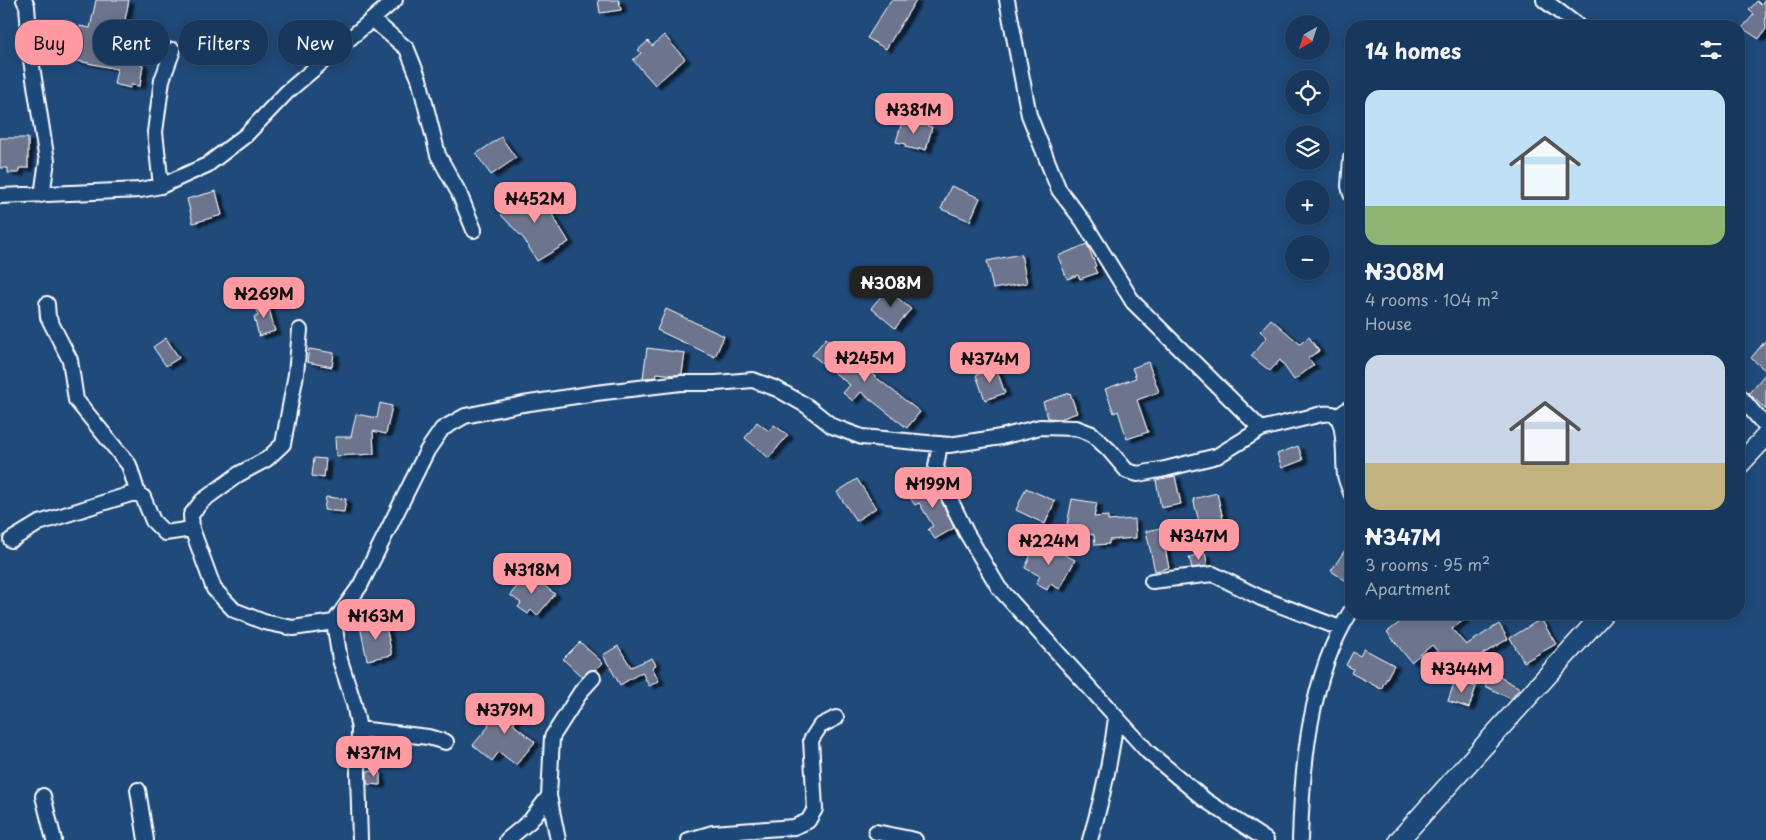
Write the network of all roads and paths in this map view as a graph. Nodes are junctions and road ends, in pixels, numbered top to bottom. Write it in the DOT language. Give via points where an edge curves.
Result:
graph roads {
  1 [pos="24,0"];
  2 [pos="395,0"];
  3 [pos="1008,0"];
  4 [pos="1544,0"];
  5 [pos="373,20"];
  6 [pos="1570,20"];
  7 [pos="173,50"];
  8 [pos="161,186"];
  9 [pos="42,195"];
  10 [pos="0,196"];
  11 [pos="474,230"];
  12 [pos="47,304"];
  13 [pos="300,330"];
  14 [pos="1745,402"];
  15 [pos="1345,411"];
  16 [pos="1337,417"];
  17 [pos="1766,427"];
  18 [pos="1262,429"];
  19 [pos="1766,436"];
  20 [pos="940,444"];
  21 [pos="1745,459"];
  22 [pos="1345,475"];
  23 [pos="138,494"];
  24 [pos="192,530"];
  25 [pos="11,540"];
  26 [pos="1152,581"];
  27 [pos="1345,620"];
  28 [pos="1594,620"];
  29 [pos="334,622"];
  30 [pos="1340,628"];
  31 [pos="593,678"];
  32 [pos="836,718"];
  33 [pos="1116,718"];
  34 [pos="359,729"];
  35 [pos="446,742"];
  36 [pos="138,790"];
  37 [pos="43,796"];
  38 [pos="549,796"];
  39 [pos="876,832"];
  40 [pos="54,840"];
  41 [pos="146,840"];
  42 [pos="360,840"];
  43 [pos="507,840"];
  44 [pos="558,840"];
  45 [pos="689,840"];
  46 [pos="915,840"];
  47 [pos="1090,840"];
  48 [pos="1266,840"];
  49 [pos="1300,840"];
  50 [pos="1399,840"];
  1 -- 9 [label="street" via="47,161"];
  2 -- 5 [label="street"];
  3 -- 18 [label="street" via="1029,115 1059,190 1083,221 1133,302"];
  4 -- 6 [label="street"];
  5 -- 8 [label="street" via="287,92 246,135 207,165"];
  5 -- 11 [label="street" via="406,49 419,80 438,155"];
  7 -- 8 [label="street" via="162,80 154,132"];
  8 -- 9 [label="street"];
  9 -- 10 [label="street"];
  12 -- 23 [label="street" via="48,318 70,360 76,400 129,465"];
  13 -- 24 [label="street" via="296,374 283,444 267,459 202,501 191,516"];
  14 -- 17 [label="street"];
  15 -- 16 [label="street"];
  16 -- 18 [label="street" via="1332,413 1322,414"];
  16 -- 22 [label="street"];
  18 -- 20 [label="street" via="1217,456 1138,474 1127,471 1092,434 1076,428 1040,427 1001,437"];
  19 -- 21 [label="main road"];
  20 -- 29 [label="street" via="862,436 832,426 777,389 753,380 596,393 465,416 442,429 427,451 360,586"];
  20 -- 33 [label="street" via="936,467 966,532 999,588"];
  23 -- 24 [label="street" via="143,497 153,521 165,533"];
  23 -- 25 [label="street" via="38,523"];
  24 -- 29 [label="street" via="214,589 234,610 264,622 293,628"];
  26 -- 30 [label="street" via="1213,574 1261,598"];
  27 -- 30 [label="street"];
  28 -- 50 [label="main road"];
  29 -- 34 [label="street" via="340,660"];
  30 -- 49 [label="street" via="1319,681 1302,788"];
  31 -- 38 [label="street" via="552,737"];
  32 -- 45 [label="street" via="820,726 811,740 815,809 808,820 794,827 713,833"];
  33 -- 47 [label="street" via="1112,756"];
  33 -- 48 [label="street" via="1148,752 1205,800"];
  34 -- 35 [label="street"];
  34 -- 42 [label="street"];
  36 -- 41 [label="street"];
  37 -- 40 [label="street"];
  38 -- 43 [label="street" via="530,821"];
  38 -- 44 [label="street"];
  39 -- 46 [label="street"];
}
